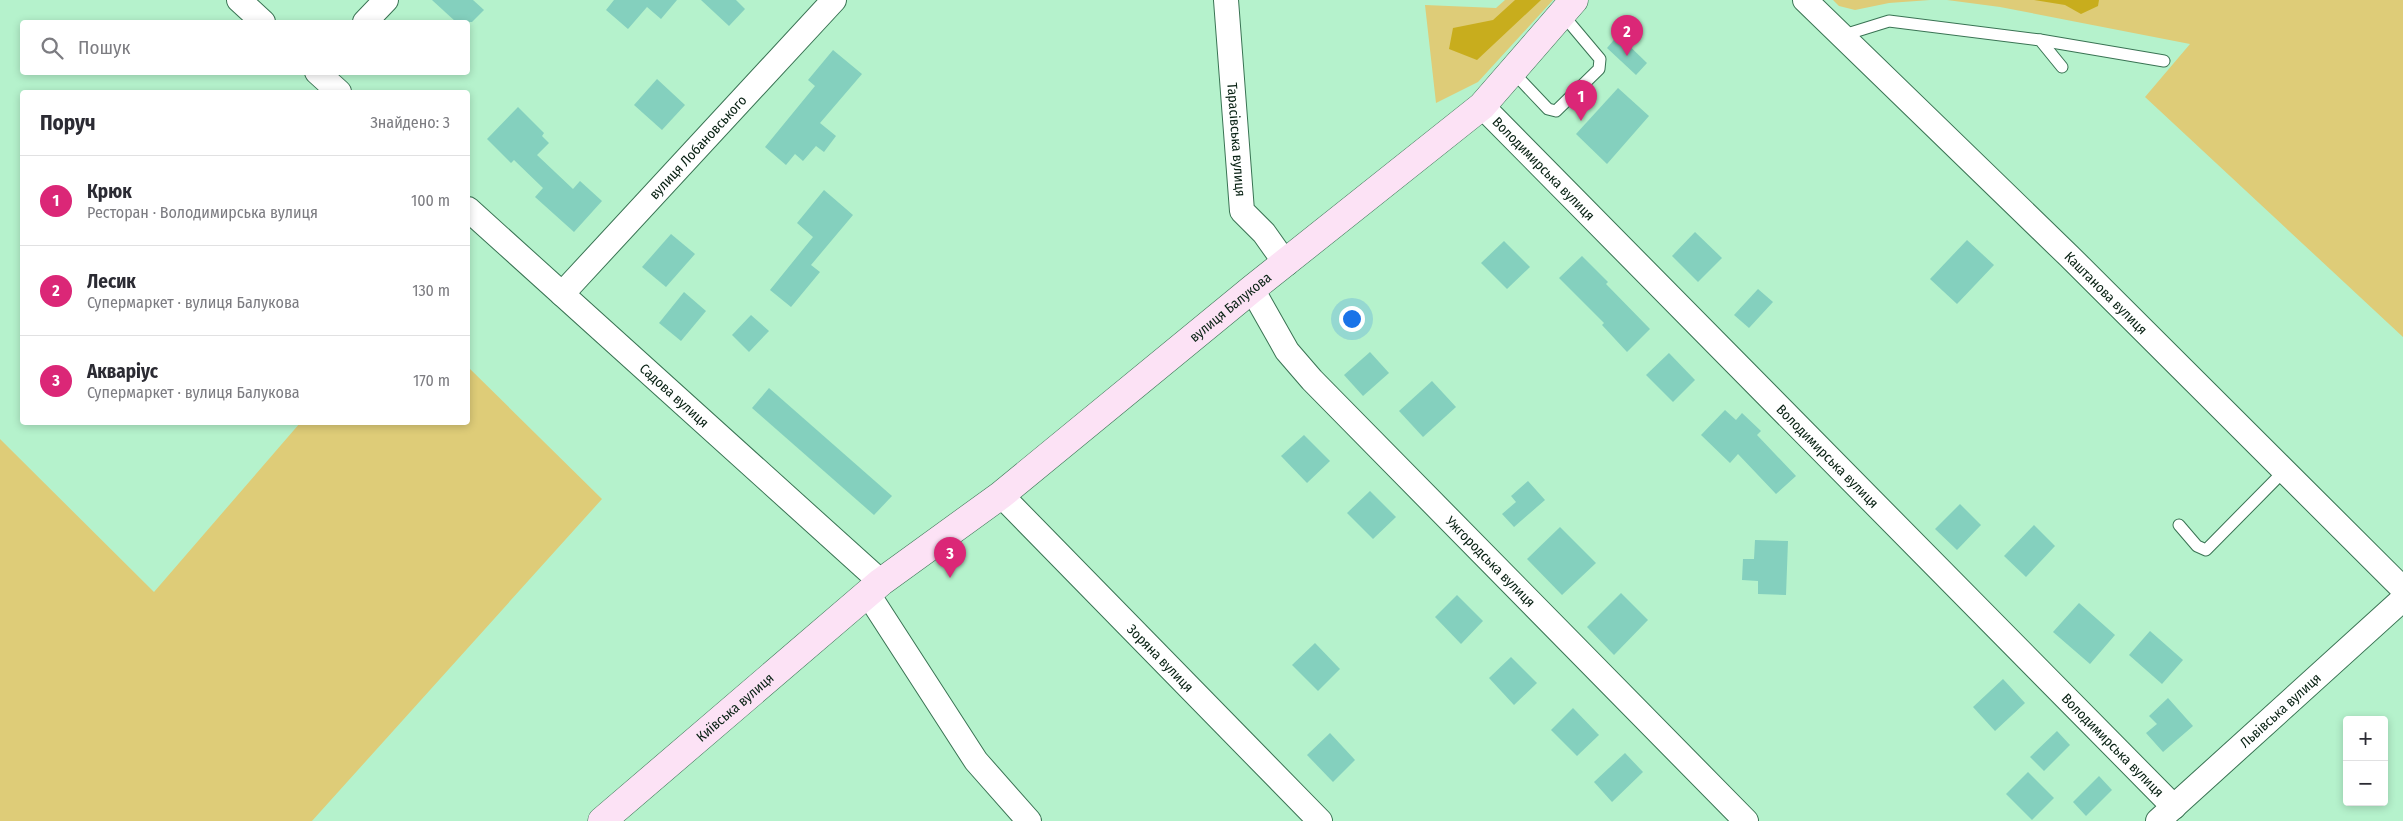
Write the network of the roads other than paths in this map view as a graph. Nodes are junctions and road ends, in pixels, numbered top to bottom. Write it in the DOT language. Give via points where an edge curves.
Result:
graph roads {
  1 [pos="239,0"];
  2 [pos="386,0"];
  3 [pos="834,0"];
  4 [pos="1226,0"];
  5 [pos="1805,0"];
  6 [pos="1569,7"];
  7 [pos="261,20"];
  8 [pos="367,20"];
  9 [pos="1844,36"];
  10 [pos="2040,40"];
  11 [pos="2164,61"];
  12 [pos="2062,67"];
  13 [pos="1514,72"];
  14 [pos="320,75"];
  15 [pos="337,90"];
  16 [pos="1482,106"];
  17 [pos="470,211"];
  18 [pos="1286,264"];
  19 [pos="1252,289"];
  20 [pos="562,294"];
  21 [pos="2284,471"];
  22 [pos="1000,495"];
  23 [pos="2179,525"];
  24 [pos="875,588"];
  25 [pos="2403,589"];
  26 [pos="2403,599"];
  27 [pos="2166,814"];
  28 [pos="602,821"];
  29 [pos="1028,821"];
  30 [pos="1320,821"];
  31 [pos="1746,821"];
  1 -- 7 [label="street"];
  2 -- 8 [label="street"];
  3 -- 20 [label="street, вулиця Лобановського"];
  4 -- 18 [label="street, Тарасівська вулиця" via="1242,211 1264,233"];
  5 -- 9 [label="street, Каштанова вулиця"];
  6 -- 13 [label="main road, вулиця Балукова"];
  6 -- 13 [label="lane" via="1600,59 1599,69 1556,111 1548,109"];
  9 -- 10 [label="lane" via="1889,21"];
  9 -- 21 [label="street, Каштанова вулиця"];
  10 -- 11 [label="lane"];
  10 -- 12 [label="lane"];
  13 -- 16 [label="main road, вулиця Балукова"];
  14 -- 15 [label="street"];
  16 -- 18 [label="main road, вулиця Балукова"];
  16 -- 27 [label="street, Володимирська вулиця" via="1786,412"];
  17 -- 20 [label="street, Садова вулиця"];
  18 -- 19 [label="main road, вулиця Балукова"];
  19 -- 22 [label="main road, вулиця Балукова"];
  19 -- 31 [label="street, Ужгородська вулиця" via="1287,351 1312,380"];
  20 -- 24 [label="street, Садова вулиця"];
  21 -- 23 [label="lane" via="2206,550 2197,546"];
  21 -- 25 [label="street, Каштанова вулиця"];
  22 -- 24 [label="main road, вулиця Балукова"];
  22 -- 30 [label="street, Зоряна вулиця"];
  24 -- 28 [label="main road, Київська вулиця"];
  24 -- 29 [label="street, Садова вулиця" via="976,761"];
  26 -- 27 [label="street, Львівська вулиця"];
}
